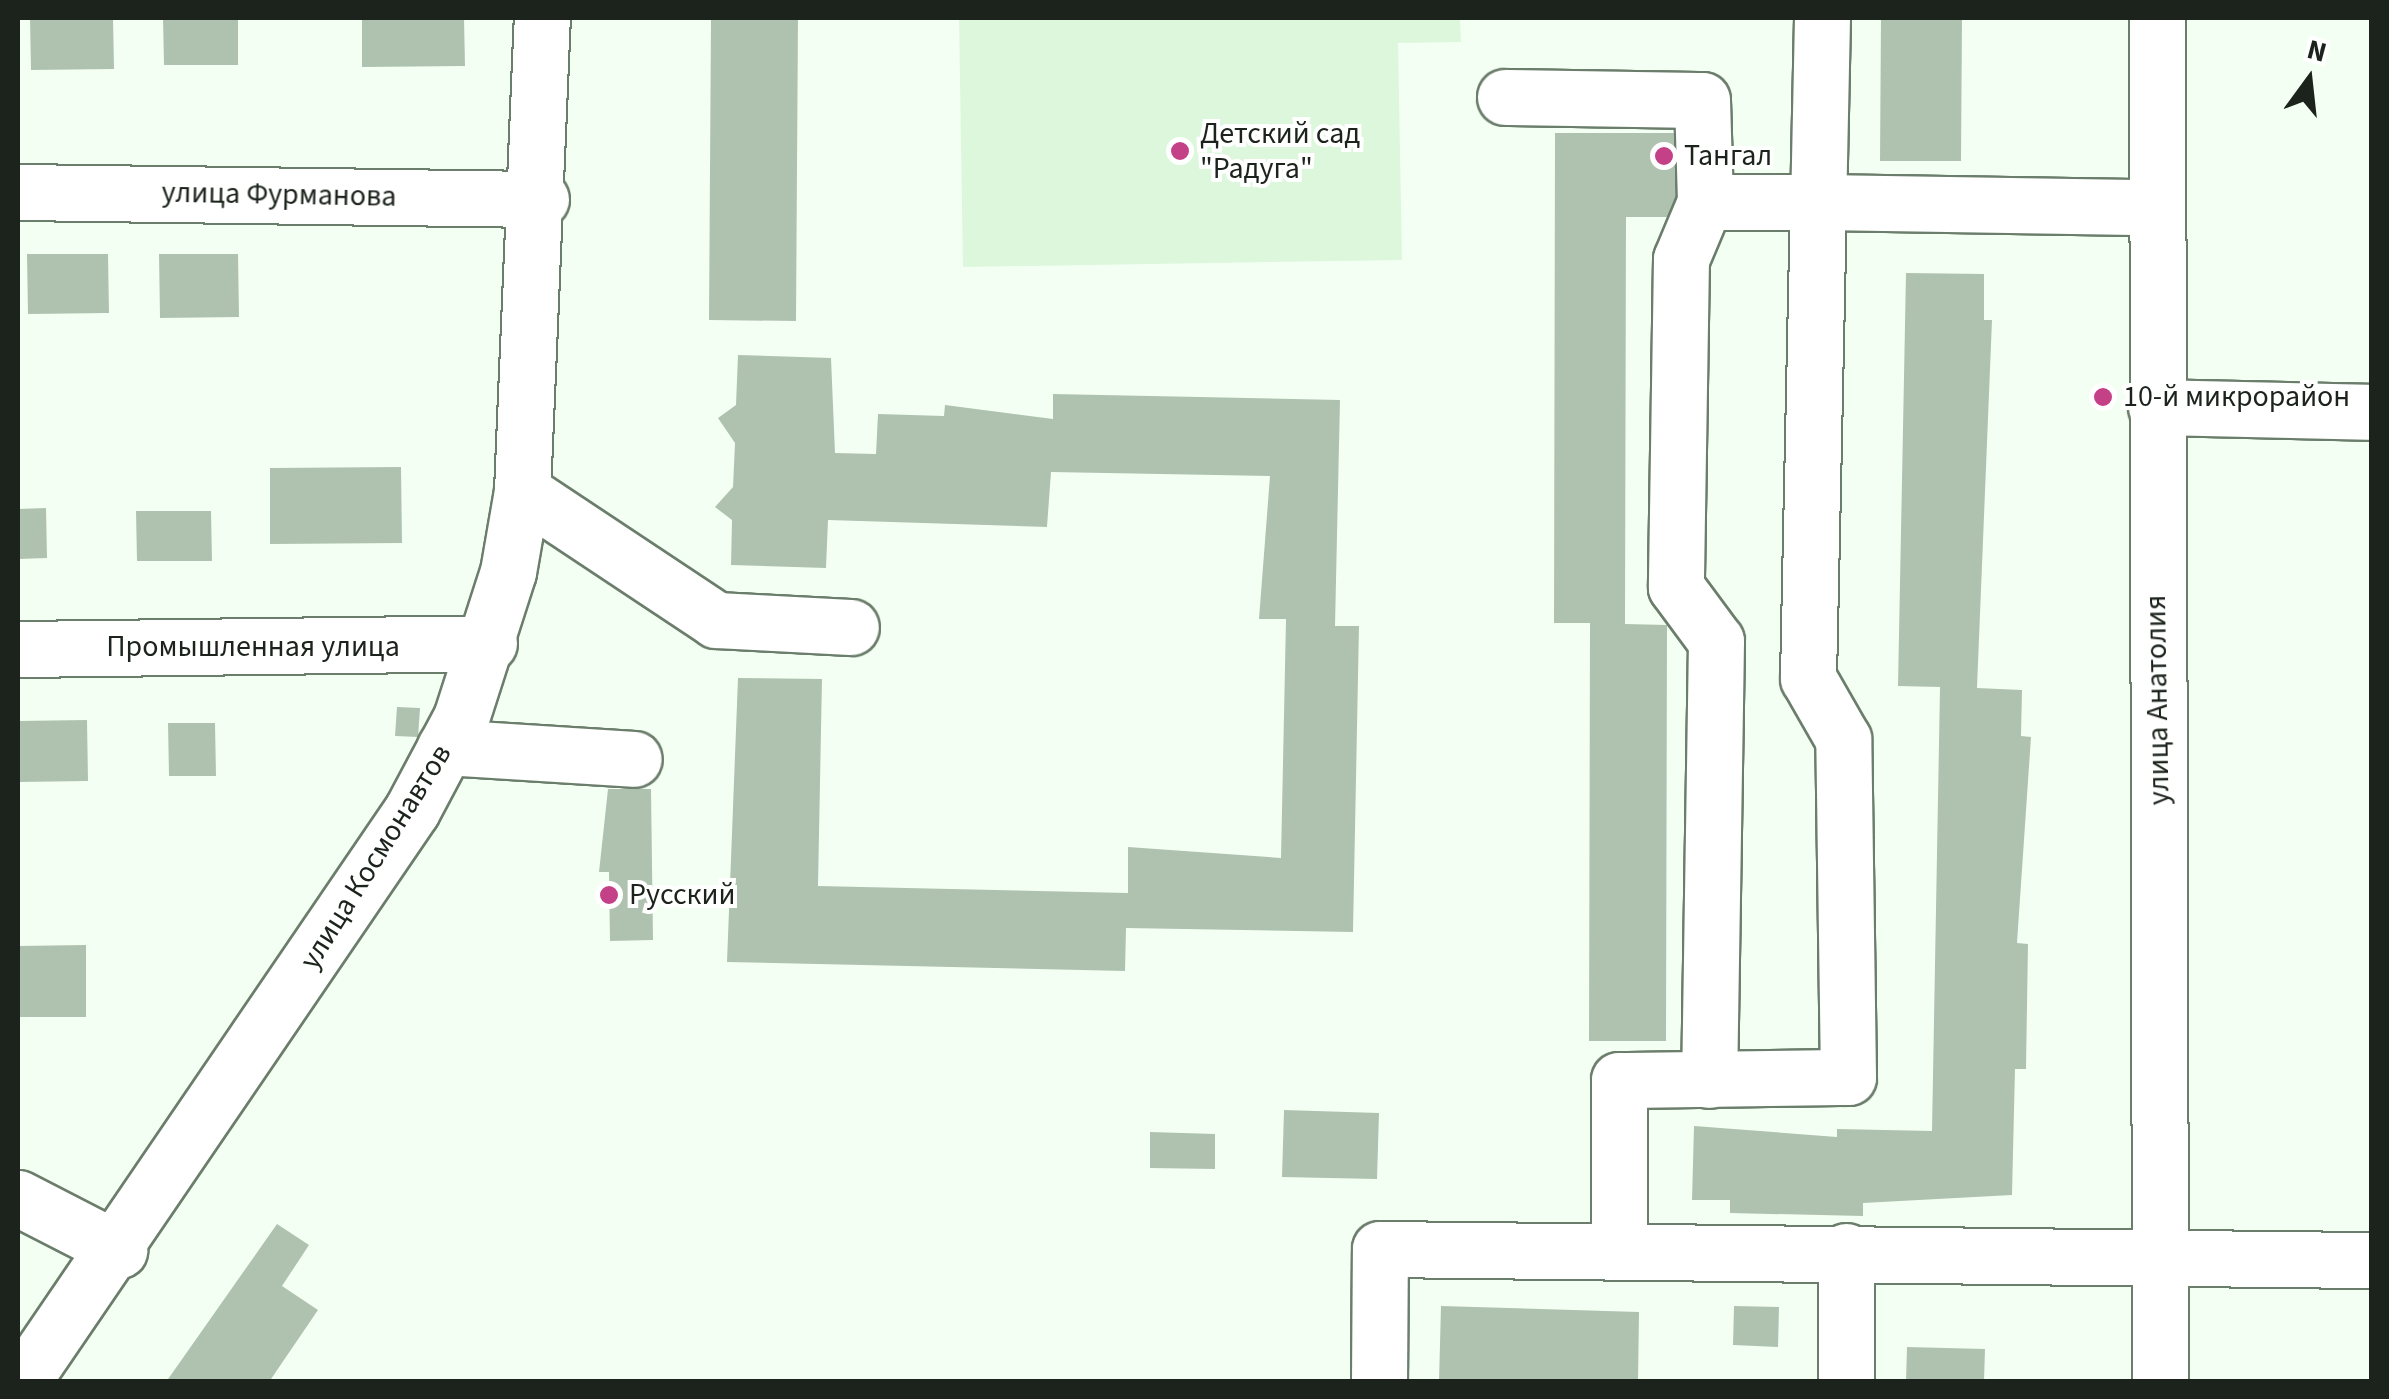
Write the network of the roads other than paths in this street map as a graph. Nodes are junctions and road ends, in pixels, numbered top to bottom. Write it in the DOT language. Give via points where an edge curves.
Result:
graph roads {
  1 [pos="542,18"];
  2 [pos="1822,18"];
  3 [pos="2157,18"];
  4 [pos="1505,97"];
  5 [pos="18,192"];
  6 [pos="541,199"];
  7 [pos="1704,202"];
  8 [pos="1818,202"];
  9 [pos="2154,207"];
  10 [pos="2156,407"];
  11 [pos="2372,412"];
  12 [pos="522,491"];
  13 [pos="851,628"];
  14 [pos="489,642"];
  15 [pos="18,649"];
  16 [pos="445,747"];
  17 [pos="634,759"];
  18 [pos="1709,1080"];
  19 [pos="18,1198"];
  20 [pos="1620,1246"];
  21 [pos="120,1250"];
  22 [pos="1846,1251"];
  23 [pos="2164,1257"];
  24 [pos="2372,1260"];
  25 [pos="22,1382"];
  26 [pos="1379,1382"];
  27 [pos="1846,1382"];
  28 [pos="2160,1382"];
  1 -- 6 [label="street, улица Космонавтов"];
  2 -- 8 [label="street"];
  3 -- 9 [label="street, улица Анатолия"];
  4 -- 7 [label="street" via="1702,100"];
  5 -- 6 [label="street, улица Фурманова"];
  6 -- 12 [label="street, улица Космонавтов"];
  7 -- 8 [label="street"];
  7 -- 18 [label="street" via="1681,259 1676,587 1716,642"];
  8 -- 9 [label="street"];
  8 -- 18 [label="street" via="1808,678 1843,739 1848,1077"];
  9 -- 10 [label="street, улица Анатолия"];
  10 -- 11 [label="street"];
  10 -- 23 [label="street, улица Анатолия"];
  12 -- 13 [label="street" via="716,620"];
  12 -- 14 [label="street, улица Космонавтов"];
  14 -- 15 [label="street, Промышленная улица"];
  14 -- 16 [label="street, улица Космонавтов"];
  16 -- 17 [label="street"];
  16 -- 21 [label="street, улица Космонавтов"];
  18 -- 20 [label="street" via="1620,1080"];
  19 -- 21 [label="street"];
  20 -- 22 [label="street"];
  20 -- 26 [label="street" via="1380,1249"];
  21 -- 25 [label="street, улица Космонавтов"];
  22 -- 23 [label="street"];
  22 -- 27 [label="street"];
  23 -- 24 [label="street"];
  23 -- 28 [label="street, улица Анатолия"];
}
